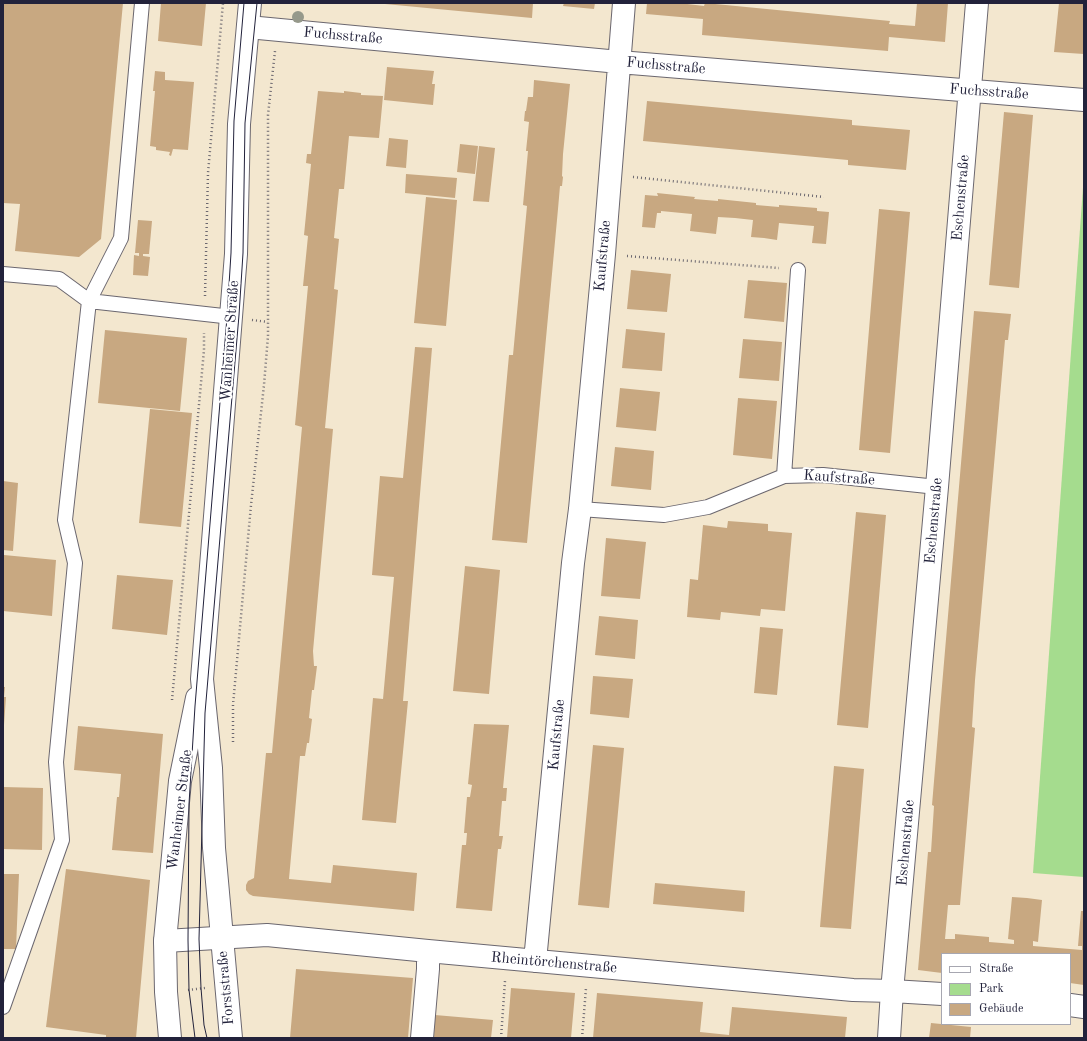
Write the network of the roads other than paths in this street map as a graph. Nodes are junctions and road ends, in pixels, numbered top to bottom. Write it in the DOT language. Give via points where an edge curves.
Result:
graph roads {
  1 [pos="142,3"];
  2 [pos="250,3"];
  3 [pos="624,3"];
  4 [pos="977,3"];
  5 [pos="248,27"];
  6 [pos="619,62"];
  7 [pos="970,91"];
  8 [pos="1084,100"];
  9 [pos="798,270"];
  10 [pos="3,274"];
  11 [pos="89,301"];
  12 [pos="232,317"];
  13 [pos="784,476"];
  14 [pos="937,487"];
  15 [pos="580,509"];
  16 [pos="202,679"];
  17 [pos="222,938"];
  18 [pos="166,941"];
  19 [pos="428,951"];
  20 [pos="535,961"];
  21 [pos="892,991"];
  22 [pos="941,994"];
  23 [pos="1071,1005"];
  24 [pos="3,1006"];
  25 [pos="1084,1007"];
  26 [pos="170,1038"];
  27 [pos="231,1038"];
  28 [pos="422,1038"];
  29 [pos="889,1038"];
  1 -- 11 [label="lane" via="121,238"];
  2 -- 5 [label="street, Wanheimer Straße"];
  3 -- 6 [label="street, Kaufstraße"];
  4 -- 7 [label="street, Eschenstraße"];
  5 -- 6 [label="street, Fuchsstraße"];
  5 -- 12 [label="street, Wanheimer Straße" via="239,124"];
  6 -- 7 [label="street, Fuchsstraße"];
  6 -- 15 [label="street, Kaufstraße"];
  7 -- 8 [label="street, Fuchsstraße"];
  7 -- 14 [label="street, Eschenstraße"];
  9 -- 13 [label="lane"];
  10 -- 11 [label="lane" via="59,279"];
  11 -- 12 [label="lane"];
  11 -- 24 [label="lane" via="65,520 75,564 56,762 62,840"];
  12 -- 16 [label="street, Wanheimer Straße"];
  13 -- 14 [label="lane, Kaufstraße" via="823,475"];
  13 -- 15 [label="lane, Kaufstraße" via="708,507 664,516"];
  14 -- 21 [label="street, Eschenstraße"];
  15 -- 20 [label="street, Kaufstraße"];
  16 -- 17 [label="street, Wanheimer Straße" via="211,768 214,848"];
  16 -- 18 [label="street, Wanheimer Straße" via="180,781"];
  17 -- 18 [label="street, Rheintörchenstraße"];
  17 -- 19 [label="street, Rheintörchenstraße" via="267,935"];
  17 -- 27 [label="street, Forststraße"];
  18 -- 26 [label="street" via="166,992"];
  19 -- 20 [label="street, Rheintörchenstraße"];
  19 -- 28 [label="street"];
  20 -- 21 [label="street, Rheintörchenstraße" via="853,990"];
  21 -- 22 [label="street, Rheintörchenstraße"];
  21 -- 29 [label="street, Eschenstraße"];
  23 -- 25 [label="street"];
}
